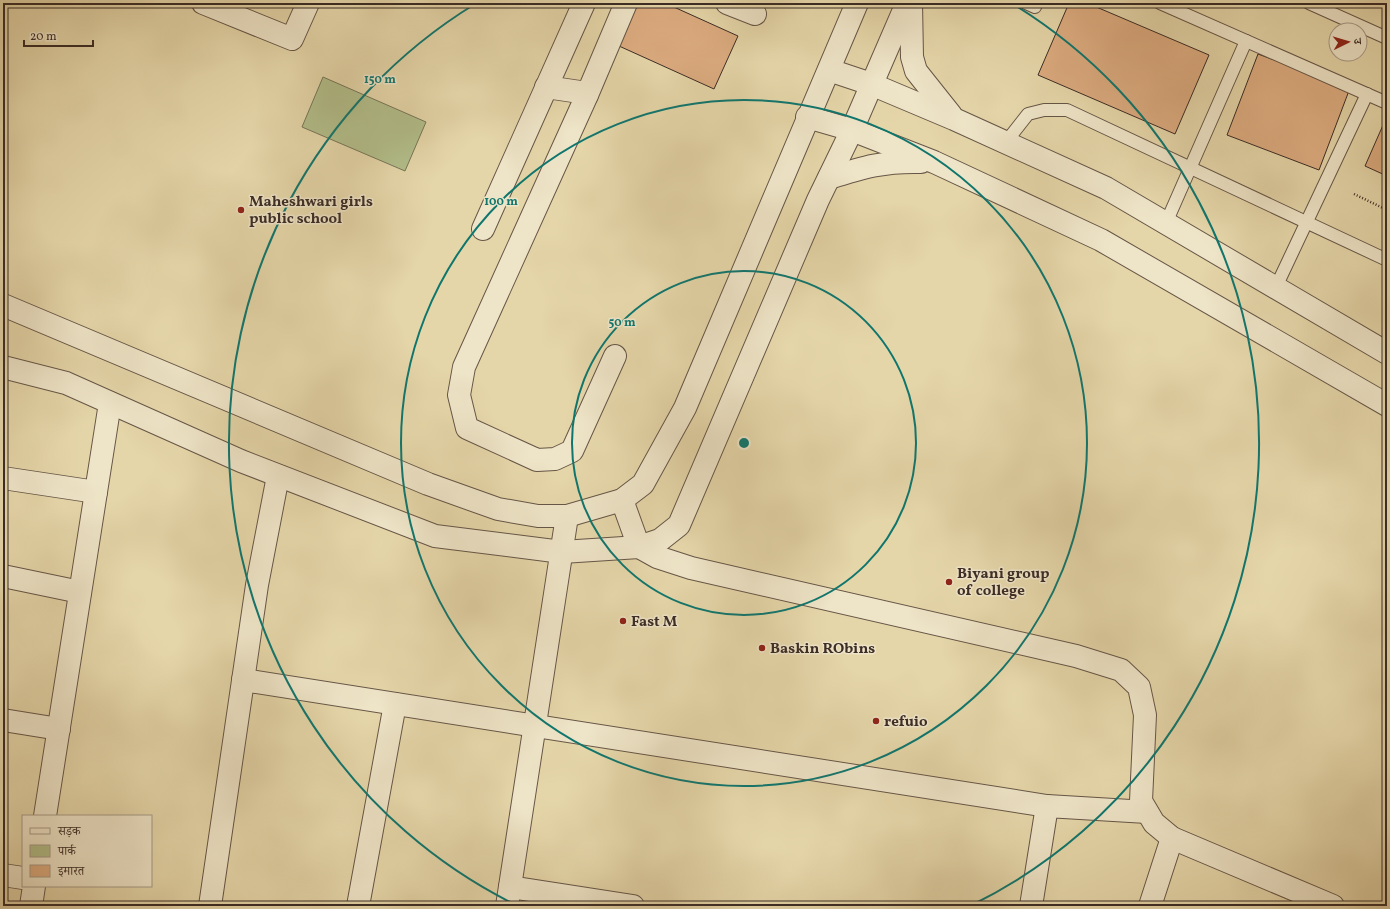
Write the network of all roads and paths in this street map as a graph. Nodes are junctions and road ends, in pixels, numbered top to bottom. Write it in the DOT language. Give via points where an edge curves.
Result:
graph roads {
  1 [pos="203,3"];
  2 [pos="308,3"];
  3 [pos="584,3"];
  4 [pos="626,3"];
  5 [pos="727,3"];
  6 [pos="857,3"];
  7 [pos="907,3"];
  8 [pos="911,3"];
  9 [pos="1160,3"];
  10 [pos="1309,3"];
  11 [pos="755,14"];
  12 [pos="1387,38"];
  13 [pos="1246,40"];
  14 [pos="830,70"];
  15 [pos="871,84"];
  16 [pos="546,87"];
  17 [pos="1367,94"];
  18 [pos="587,95"];
  19 [pos="1387,103"];
  20 [pos="807,117"];
  21 [pos="954,119"];
  22 [pos="852,130"];
  23 [pos="1006,142"];
  24 [pos="934,162"];
  25 [pos="1190,167"];
  26 [pos="829,178"];
  27 [pos="1354,194"];
  28 [pos="1387,210"];
  29 [pos="1307,221"];
  30 [pos="1166,223"];
  31 [pos="483,229"];
  32 [pos="1387,260"];
  33 [pos="1276,287"];
  34 [pos="3,305"];
  35 [pos="1387,353"];
  36 [pos="615,356"];
  37 [pos="3,367"];
  38 [pos="110,403"];
  39 [pos="1387,405"];
  40 [pos="278,476"];
  41 [pos="3,478"];
  42 [pos="96,492"];
  43 [pos="622,500"];
  44 [pos="568,516"];
  45 [pos="639,547"];
  46 [pos="562,552"];
  47 [pos="3,576"];
  48 [pos="80,592"];
  49 [pos="243,680"];
  50 [pos="395,704"];
  51 [pos="3,720"];
  52 [pos="535,727"];
  53 [pos="59,729"];
  54 [pos="1047,806"];
  55 [pos="1147,812"];
  56 [pos="45,815"];
  57 [pos="1172,838"];
  58 [pos="3,875"];
  59 [pos="22,878"];
  60 [pos="34,887"];
  61 [pos="508,896"];
  62 [pos="31,906"];
  63 [pos="210,906"];
  64 [pos="358,906"];
  65 [pos="633,906"];
  66 [pos="1031,906"];
  67 [pos="1150,906"];
  68 [pos="1333,906"];
  1 -- 2 [label="street" via="292,39"];
  3 -- 16 [label="street"];
  4 -- 18 [label="street"];
  5 -- 11 [label="street"];
  6 -- 14 [label="street"];
  7 -- 15 [label="street"];
  8 -- 21 [label="street" via="912,57 916,71"];
  9 -- 13 [label="lane"];
  10 -- 12 [label="lane"];
  13 -- 17 [label="lane"];
  13 -- 25 [label="lane"];
  14 -- 15 [label="street"];
  14 -- 20 [label="street"];
  15 -- 21 [label="street"];
  15 -- 22 [label="street"];
  16 -- 18 [label="street"];
  16 -- 31 [label="street"];
  17 -- 19 [label="lane"];
  17 -- 29 [label="lane"];
  18 -- 36 [label="street" via="464,367 459,395 467,428 537,460 555,459 572,451"];
  20 -- 22 [label="street"];
  20 -- 43 [label="street" via="685,408 643,484"];
  21 -- 23 [label="street"];
  22 -- 24 [label="street"];
  22 -- 26 [label="street"];
  23 -- 25 [label="lane" via="1028,114 1044,110 1067,110"];
  23 -- 30 [label="street" via="1106,188"];
  24 -- 26 [label="street" via="892,162 872,165"];
  24 -- 39 [label="street" via="1101,240"];
  25 -- 29 [label="lane"];
  25 -- 30 [label="lane"];
  26 -- 45 [label="street" via="679,526 660,540"];
  27 -- 28 [label="path"];
  29 -- 32 [label="lane"];
  29 -- 33 [label="lane"];
  30 -- 33 [label="street"];
  33 -- 35 [label="street"];
  34 -- 44 [label="street" via="428,484 498,509 538,516"];
  37 -- 38 [label="street" via="66,383"];
  38 -- 40 [label="street"];
  38 -- 42 [label="street"];
  40 -- 46 [label="street" via="435,536"];
  40 -- 49 [label="street" via="257,585"];
  41 -- 42 [label="street"];
  42 -- 48 [label="street"];
  43 -- 44 [label="street"];
  43 -- 45 [label="street"];
  44 -- 46 [label="street"];
  45 -- 46 [label="street"];
  45 -- 55 [label="street" via="657,558 691,568 1076,656 1121,670 1139,687 1145,715 1141,801"];
  46 -- 52 [label="street"];
  47 -- 48 [label="street"];
  48 -- 53 [label="street"];
  49 -- 50 [label="street"];
  49 -- 63 [label="street"];
  50 -- 52 [label="street"];
  50 -- 64 [label="street"];
  51 -- 53 [label="street"];
  52 -- 54 [label="street"];
  52 -- 61 [label="street"];
  53 -- 56 [label="street"];
  54 -- 55 [label="street"];
  54 -- 66 [label="street"];
  55 -- 57 [label="street" via="1154,824"];
  57 -- 67 [label="street"];
  57 -- 68 [label="street"];
  58 -- 59 [label="street"];
  60 -- 62 [label="street"];
  61 -- 65 [label="street"];
}
